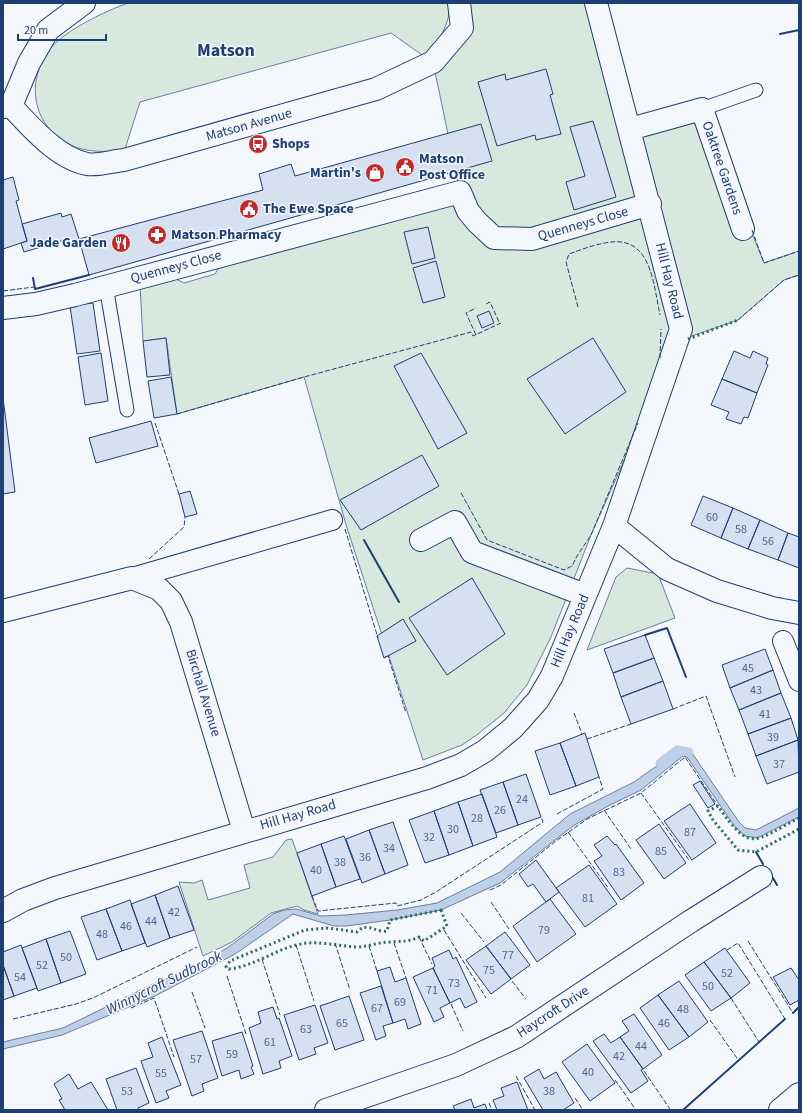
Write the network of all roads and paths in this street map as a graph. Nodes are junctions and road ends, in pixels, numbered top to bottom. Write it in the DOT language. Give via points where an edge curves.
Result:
graph roads {
  1 [pos="84,3"];
  2 [pos="459,3"];
  3 [pos="596,3"];
  4 [pos="756,90"];
  5 [pos="7,107"];
  6 [pos="702,109"];
  7 [pos="630,129"];
  8 [pos="650,204"];
  9 [pos="743,229"];
  10 [pos="106,286"];
  11 [pos="3,308"];
  12 [pos="127,410"];
  13 [pos="332,520"];
  14 [pos="614,526"];
  15 [pos="421,540"];
  16 [pos="132,578"];
  17 [pos="585,595"];
  18 [pos="3,611"];
  19 [pos="799,613"];
  20 [pos="783,641"];
  21 [pos="799,681"];
  22 [pos="244,831"];
  23 [pos="761,877"];
  24 [pos="3,911"];
  25 [pos="799,1094"];
  26 [pos="326,1110"];
  27 [pos="780,1110"];
  1 -- 5 [label="street, Matson Avenue" via="48,30"];
  2 -- 5 [label="street, Matson Avenue" via="462,28 433,62 383,86 124,160 87,164 70,157"];
  3 -- 7 [label="street, Hill Hay Road"];
  4 -- 6 [label="lane"];
  6 -- 7 [label="street, Oaktree Gardens"];
  6 -- 9 [label="street, Oaktree Gardens"];
  7 -- 8 [label="street, Hill Hay Road"];
  8 -- 10 [label="street, Quenneys Close" via="532,239 494,238 468,211 460,192"];
  8 -- 14 [label="street, Hill Hay Road" via="681,329"];
  10 -- 11 [label="street, Quenneys Close" via="36,304"];
  10 -- 12 [label="lane"];
  13 -- 16 [label="street"];
  14 -- 17 [label="street, Hill Hay Road"];
  14 -- 19 [label="street" via="667,569 717,591 772,608"];
  15 -- 17 [label="street" via="455,522 472,552"];
  16 -- 18 [label="street"];
  16 -- 22 [label="street, Birchall Avenue" via="159,589 171,601 181,622"];
  17 -- 22 [label="street, Hill Hay Road" via="552,676 538,700 513,728 485,751 461,765 426,778"];
  20 -- 21 [label="street"];
  22 -- 24 [label="street, Hill Hay Road" via="55,888"];
  23 -- 26 [label="street, Haycroft Drive" via="516,1037 456,1065"];
  25 -- 27 [label="street"];
}
